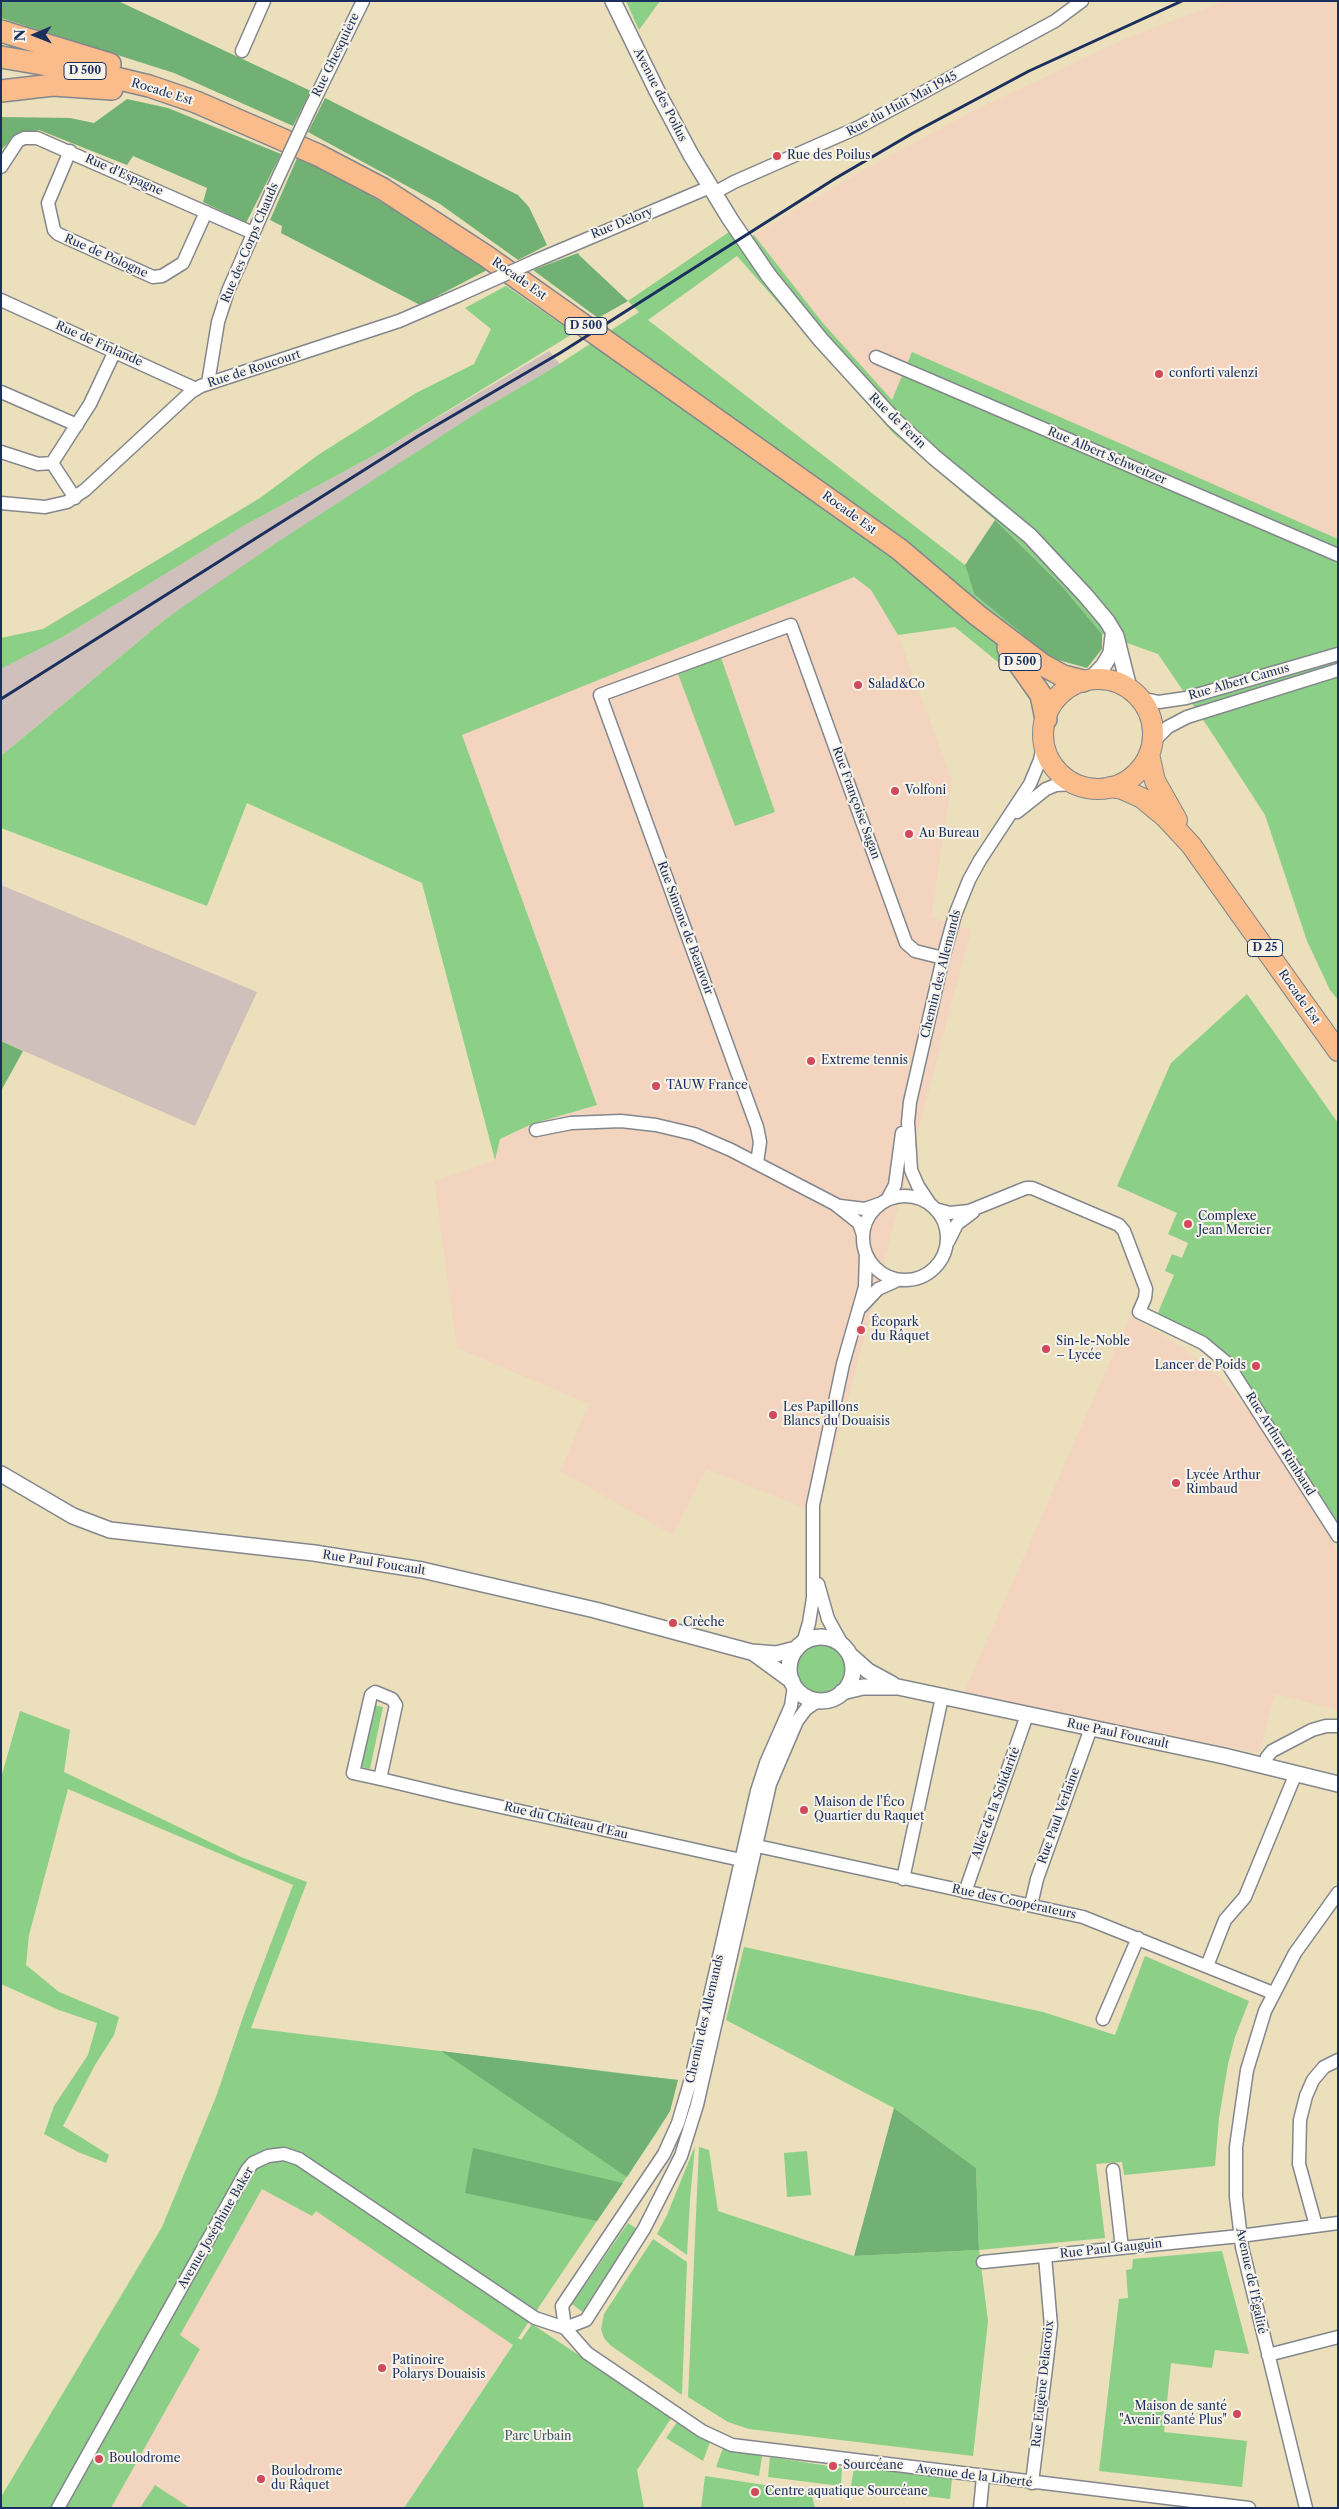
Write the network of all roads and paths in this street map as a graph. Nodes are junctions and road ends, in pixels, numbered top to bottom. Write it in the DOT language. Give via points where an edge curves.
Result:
graph roads {
  1 [pos="264,1"];
  2 [pos="363,1"];
  3 [pos="613,1"];
  4 [pos="1082,1"];
  5 [pos="1,31"];
  6 [pos="242,51"];
  7 [pos="1,57"];
  8 [pos="1,91"];
  9 [pos="310,109"];
  10 [pos="222,112"];
  11 [pos="70,151"];
  12 [pos="2,165"];
  13 [pos="712,190"];
  14 [pos="206,212"];
  15 [pos="253,233"];
  16 [pos="534,261"];
  17 [pos="1,300"];
  18 [pos="115,351"];
  19 [pos="876,357"];
  20 [pos="208,383"];
  21 [pos="196,389"];
  22 [pos="1,392"];
  23 [pos="76,425"];
  24 [pos="1,452"];
  25 [pos="52,463"];
  26 [pos="75,498"];
  27 [pos="1,503"];
  28 [pos="1338,555"];
  29 [pos="977,615"];
  30 [pos="1112,629"];
  31 [pos="1338,654"];
  32 [pos="1338,670"];
  33 [pos="1087,680"];
  34 [pos="1134,693"];
  35 [pos="600,695"];
  36 [pos="1046,719"];
  37 [pos="1044,740"];
  38 [pos="1151,748"];
  39 [pos="1076,784"];
  40 [pos="1110,787"];
  41 [pos="1003,827"];
  42 [pos="1191,845"];
  43 [pos="943,958"];
  44 [pos="1338,1051"];
  45 [pos="910,1102"];
  46 [pos="536,1130"];
  47 [pos="757,1163"];
  48 [pos="884,1201"];
  49 [pos="835,1204"];
  50 [pos="933,1206"];
  51 [pos="982,1207"];
  52 [pos="863,1235"];
  53 [pos="946,1247"];
  54 [pos="866,1254"];
  55 [pos="898,1280"];
  56 [pos="855,1318"];
  57 [pos="1,1474"];
  58 [pos="1338,1536"];
  59 [pos="814,1564"];
  60 [pos="800,1646"];
  61 [pos="846,1651"];
  62 [pos="751,1652"];
  63 [pos="793,1683"];
  64 [pos="898,1687"];
  65 [pos="842,1692"];
  66 [pos="942,1697"];
  67 [pos="818,1700"];
  68 [pos="1027,1715"];
  69 [pos="1338,1726"];
  70 [pos="1091,1728"];
  71 [pos="1264,1765"];
  72 [pos="1296,1773"];
  73 [pos="380,1779"];
  74 [pos="1338,1784"];
  75 [pos="751,1844"];
  76 [pos="747,1861"];
  77 [pos="903,1879"];
  78 [pos="966,1892"];
  79 [pos="1338,1893"];
  80 [pos="1032,1906"];
  81 [pos="1138,1938"];
  82 [pos="1207,1966"];
  83 [pos="1273,1993"];
  84 [pos="1103,2019"];
  85 [pos="1338,2060"];
  86 [pos="1113,2170"];
  87 [pos="1338,2223"];
  88 [pos="1316,2226"];
  89 [pos="1240,2236"];
  90 [pos="1122,2248"];
  91 [pos="1045,2256"];
  92 [pos="983,2262"];
  93 [pos="566,2328"];
  94 [pos="1338,2338"];
  95 [pos="1268,2355"];
  96 [pos="983,2476"];
  97 [pos="1032,2483"];
  98 [pos="58,2508"];
  99 [pos="980,2508"];
  100 [pos="1249,2508"];
  101 [pos="1306,2508"];
  1 -- 6 [label="street"];
  2 -- 9 [label="street, Rue Ghesquière"];
  3 -- 13 [label="street, Avenue des Poilus" via="664,105"];
  4 -- 13 [label="street, Rue du Huit Mai 1945" via="1055,21 859,127"];
  5 -- 10 [label="highway" via="150,77 187,92"];
  7 -- 10 [label="highway, Rocade Est / D 500" via="141,84"];
  8 -- 10 [label="highway" via="42,86 87,86"];
  9 -- 15 [label="street, Rue des Corps Chauds, bridge"];
  10 -- 29 [label="highway, Rocade Est / D 500" via="338,164 438,224 899,549"];
  11 -- 12 [label="street, Rue d'Espagne" via="37,138 24,138 15,144"];
  11 -- 14 [label="street, Rue d'Espagne"];
  11 -- 14 [label="street, Rue de Pologne" via="49,200 54,230 153,277 162,276 183,263"];
  13 -- 16 [label="street, Rue Delory"];
  13 -- 30 [label="street, Rue de Ferin" via="769,276 806,324 863,387 923,448 1030,536"];
  14 -- 15 [label="street, Rue d'Espagne"];
  15 -- 20 [label="street, Rue des Corps Chauds" via="218,322"];
  16 -- 20 [label="street, Rue de Roucourt, bridge" via="399,321"];
  17 -- 18 [label="street, Rue de Finlande"];
  18 -- 21 [label="street, Rue de Finlande"];
  18 -- 23 [label="street" via="90,404"];
  19 -- 28 [label="street, Rue Albert Schweitzer"];
  20 -- 21 [label="street, Rue de Roucourt"];
  21 -- 26 [label="street, Rue de Roucourt"];
  22 -- 23 [label="street"];
  23 -- 25 [label="street"];
  24 -- 25 [label="street" via="38,464"];
  25 -- 26 [label="street"];
  26 -- 27 [label="street, Rue de Roucourt" via="45,508"];
  29 -- 33 [label="highway, Rocade Est / D 500" via="1048,668"];
  29 -- 36 [label="highway, Rocade Est / D 500" via="1011,652 1034,684 1043,701"];
  30 -- 33 [label="street" via="1114,642 1111,653"];
  30 -- 34 [label="street, Rue de Ferin" via="1120,647 1124,676"];
  31 -- 34 [label="street, Rue Albert Camus" via="1186,698 1159,702"];
  32 -- 38 [label="street, Rue Albert Camus" via="1187,717 1168,727"];
  33 -- 34 [label="main road" via="1110,680"];
  33 -- 36 [label="main road" via="1060,695"];
  34 -- 38 [label="main road" via="1151,719"];
  35 -- 43 [label="street, Rue Françoise Sagan" via="791,625 906,942 915,951"];
  35 -- 47 [label="street, Rue Simone de Beauvoir" via="757,1126 760,1142"];
  36 -- 37 [label="main road"];
  37 -- 39 [label="main road" via="1056,768"];
  37 -- 41 [label="street, Chemin des Allemands" via="1033,778"];
  38 -- 40 [label="main road" via="1136,773"];
  38 -- 42 [label="main road, Rocade Est / D 25" via="1155,781"];
  39 -- 40 [label="main road"];
  39 -- 41 [label="street, Chemin des Allemands" via="1056,785 1038,794"];
  40 -- 42 [label="main road, Rocade Est / D 25" via="1142,798"];
  41 -- 43 [label="street, Chemin des Allemands" via="969,880"];
  42 -- 44 [label="main road, Rocade Est / D 25"];
  43 -- 45 [label="street, Chemin des Allemands"];
  45 -- 48 [label="street, Chemin des Allemands" via="903,1124 895,1185"];
  45 -- 50 [label="street, Chemin des Allemands" via="911,1170"];
  46 -- 47 [label="street" via="596,1121 656,1125 709,1140"];
  47 -- 49 [label="street"];
  48 -- 49 [label="street" via="865,1209"];
  48 -- 50 [label="street" via="912,1196"];
  48 -- 52 [label="street" via="868,1217"];
  49 -- 52 [label="street" via="859,1223"];
  50 -- 51 [label="street" via="950,1213"];
  50 -- 53 [label="street" via="946,1226"];
  51 -- 53 [label="street" via="957,1224"];
  51 -- 58 [label="street, Rue Arthur Rimbaud" via="1032,1188 1119,1225 1146,1289 1139,1312 1203,1343 1227,1363"];
  52 -- 54 [label="street"];
  53 -- 55 [label="street" via="942,1260 927,1274"];
  54 -- 55 [label="street" via="876,1269"];
  54 -- 56 [label="street" via="866,1282"];
  55 -- 56 [label="street" via="873,1293"];
  56 -- 59 [label="street" via="813,1505"];
  57 -- 62 [label="street, Rue Paul Foucault" via="73,1516 110,1530 329,1555 422,1570"];
  59 -- 60 [label="street" via="812,1606"];
  59 -- 61 [label="street" via="826,1612"];
  60 -- 61 [label="street" via="823,1637 835,1640"];
  60 -- 62 [label="street, Rue Paul Foucault" via="776,1654"];
  60 -- 63 [label="street" via="790,1663"];
  61 -- 64 [label="street, Rue Paul Foucault" via="868,1671"];
  61 -- 65 [label="street" via="852,1664 852,1676"];
  62 -- 63 [label="street, Rue Paul Foucault"];
  63 -- 67 [label="street" via="805,1696"];
  63 -- 75 [label="street, Chemin des Allemands" via="791,1706 763,1772"];
  64 -- 65 [label="street, Rue Paul Foucault" via="863,1687"];
  64 -- 66 [label="street, Rue Paul Foucault"];
  65 -- 67 [label="street" via="833,1698"];
  66 -- 68 [label="street, Rue Paul Foucault"];
  66 -- 77 [label="street"];
  67 -- 75 [label="street, Chemin des Allemands" via="800,1716 780,1757"];
  68 -- 70 [label="street, Rue Paul Foucault"];
  68 -- 78 [label="street, Allée de la Solidarité"];
  69 -- 71 [label="street" via="1312,1730 1272,1752"];
  70 -- 71 [label="street, Rue Paul Foucault"];
  70 -- 80 [label="street, Rue Paul Verlaine" via="1037,1879"];
  71 -- 72 [label="street, Rue Paul Foucault"];
  72 -- 74 [label="street, Rue Paul Foucault"];
  72 -- 82 [label="street" via="1246,1897 1225,1920"];
  73 -- 73 [label="street, Rue du Château d'Eau" via="396,1705 392,1699 375,1692 371,1695 353,1773"];
  73 -- 76 [label="street, Rue du Château d'Eau"];
  75 -- 76 [label="street, Chemin des Allemands"];
  75 -- 77 [label="street, Rue des Coopérateurs"];
  76 -- 93 [label="street, Chemin des Allemands" via="678,2123 664,2154 562,2306"];
  76 -- 93 [label="street, Chemin des Allemands" via="698,2105 685,2147 644,2229 586,2320"];
  77 -- 78 [label="street, Rue des Coopérateurs"];
  78 -- 80 [label="street, Rue des Coopérateurs"];
  79 -- 83 [label="street, Avenue de l'Égalité" via="1305,1938"];
  80 -- 81 [label="street, Rue des Coopérateurs" via="1090,1919"];
  81 -- 82 [label="street, Rue des Coopérateurs"];
  81 -- 84 [label="street"];
  82 -- 83 [label="street, Rue des Coopérateurs"];
  83 -- 89 [label="street, Avenue de l'Égalité" via="1251,2054 1239,2113 1235,2180"];
  85 -- 88 [label="street" via="1313,2080 1300,2126 1299,2164"];
  86 -- 90 [label="street"];
  87 -- 88 [label="street, Rue Paul Gauguin"];
  88 -- 89 [label="street, Rue Paul Gauguin"];
  89 -- 90 [label="street, Rue Paul Gauguin"];
  89 -- 95 [label="street, Avenue de l'Égalité"];
  90 -- 91 [label="street, Rue Paul Gauguin"];
  91 -- 92 [label="street, Rue Paul Gauguin"];
  91 -- 97 [label="street, Rue Eugène Delacroix" via="1051,2326"];
  93 -- 96 [label="street, Avenue de la Liberté" via="587,2354 718,2440 744,2447"];
  93 -- 98 [label="street, Avenue Joséphine Baker" via="535,2318 299,2159 284,2154 268,2156 247,2170"];
  94 -- 95 [label="street"];
  95 -- 101 [label="street, Avenue de l'Égalité"];
  96 -- 97 [label="street, Avenue de la Liberté"];
  96 -- 99 [label="street"];
  97 -- 100 [label="street, Avenue de la Liberté"];
}
